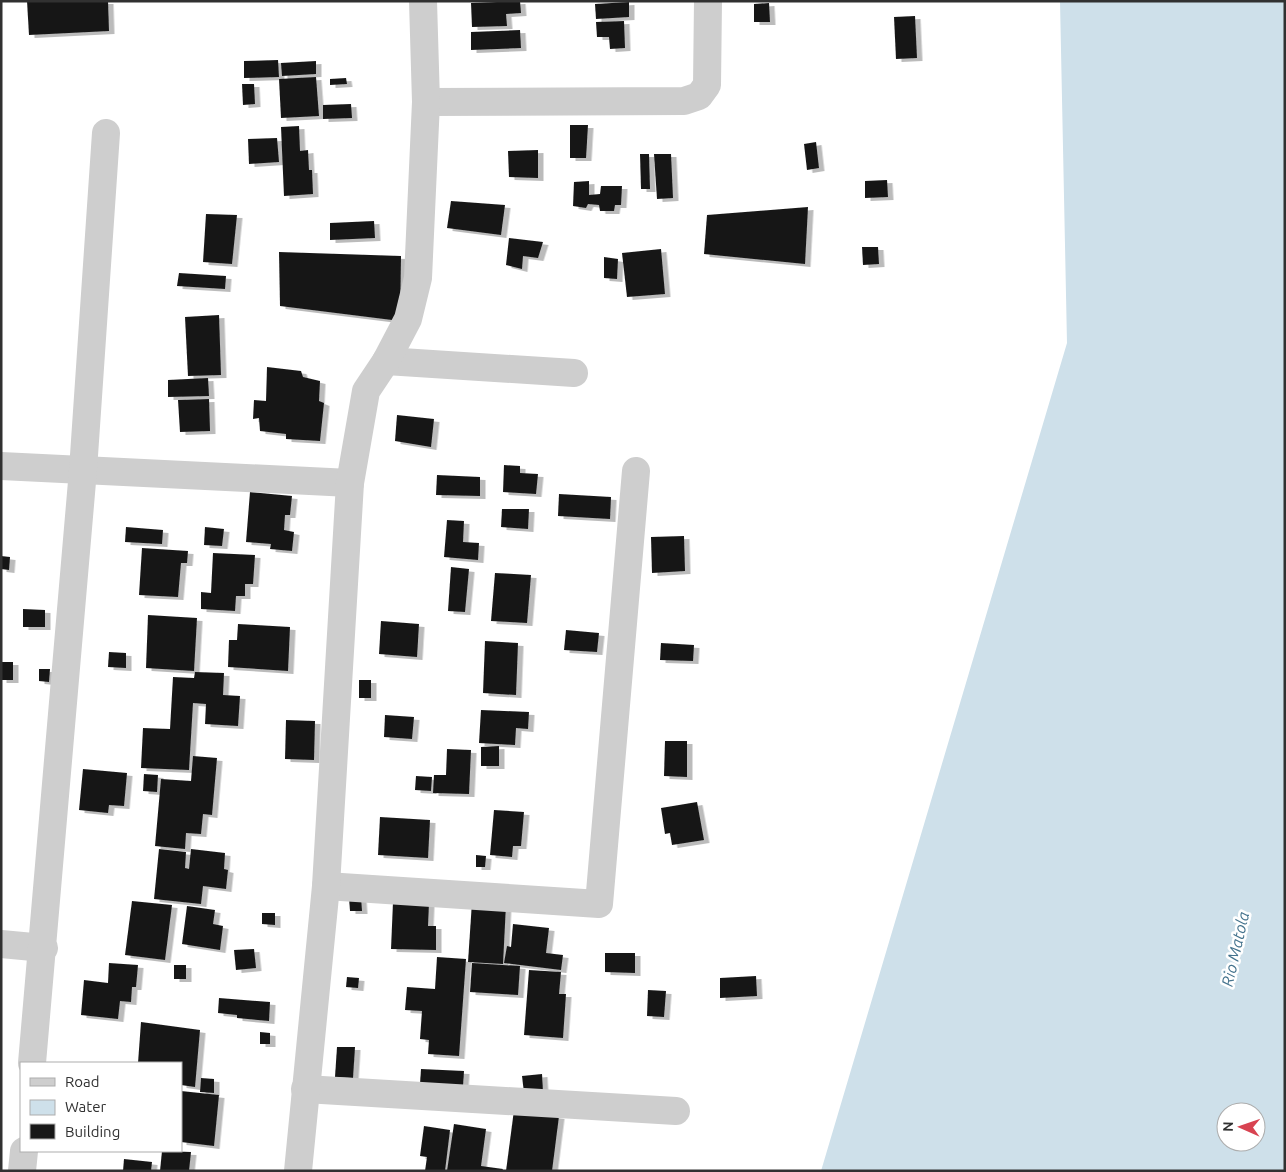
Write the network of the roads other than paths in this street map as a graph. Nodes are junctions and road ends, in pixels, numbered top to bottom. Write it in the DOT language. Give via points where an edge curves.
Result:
graph roads {
  1 [pos="423,1"];
  2 [pos="708,1"];
  3 [pos="426,102"];
  4 [pos="106,133"];
  5 [pos="386,361"];
  6 [pos="574,373"];
  7 [pos="1,466"];
  8 [pos="83,470"];
  9 [pos="636,471"];
  10 [pos="350,483"];
  11 [pos="326,886"];
  12 [pos="1,944"];
  13 [pos="44,948"];
  14 [pos="32,1062"];
  15 [pos="305,1089"];
  16 [pos="676,1111"];
  17 [pos="24,1152"];
  18 [pos="22,1171"];
  19 [pos="298,1171"];
  1 -- 3 [label="street"];
  2 -- 3 [label="street" via="707,85 699,96 684,101"];
  3 -- 5 [label="street" via="418,278 408,319"];
  4 -- 8 [label="street"];
  5 -- 6 [label="street"];
  5 -- 10 [label="street" via="366,391"];
  7 -- 8 [label="street"];
  8 -- 10 [label="street"];
  8 -- 13 [label="street"];
  9 -- 11 [label="street" via="598,904"];
  10 -- 11 [label="street"];
  11 -- 15 [label="street"];
  12 -- 13 [label="street"];
  13 -- 14 [label="street"];
  15 -- 16 [label="street"];
  15 -- 19 [label="street"];
  17 -- 18 [label="street"];
}
